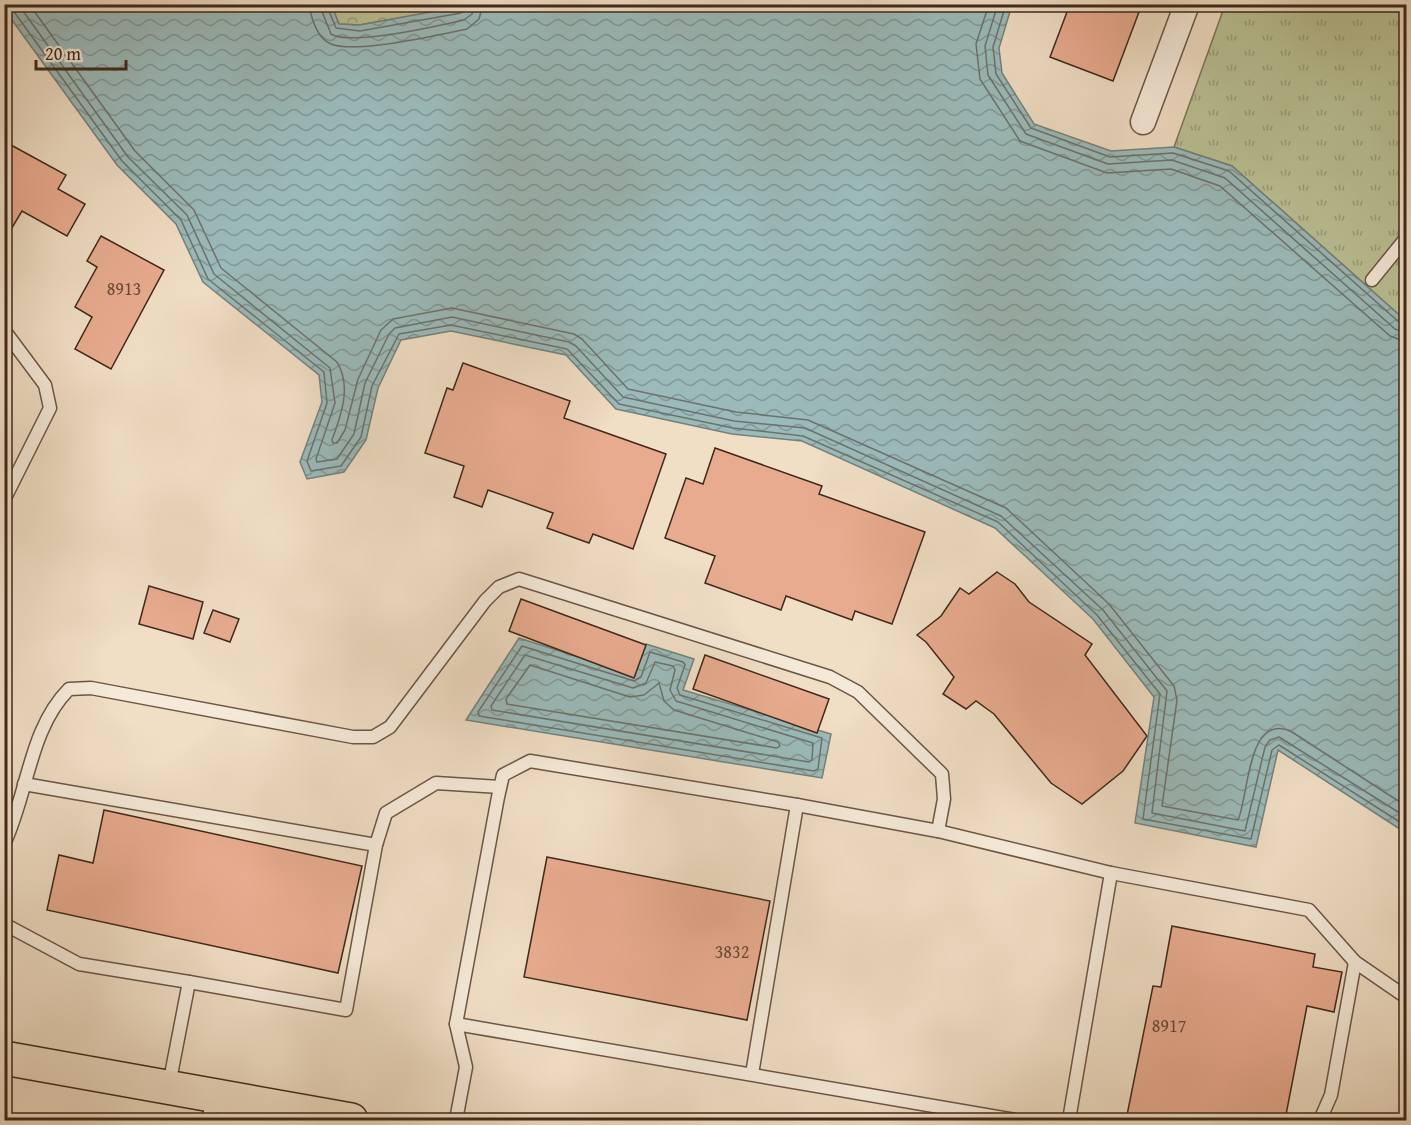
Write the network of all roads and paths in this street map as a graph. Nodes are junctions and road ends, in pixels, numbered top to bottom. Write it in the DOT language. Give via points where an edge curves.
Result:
graph roads {
  1 [pos="1187,4"];
  2 [pos="1143,122"];
  3 [pos="1407,238"];
  4 [pos="1372,280"];
  5 [pos="4,330"];
  6 [pos="4,500"];
  7 [pos="24,784"];
  8 [pos="500,787"];
  9 [pos="797,805"];
  10 [pos="938,831"];
  11 [pos="4,844"];
  12 [pos="376,845"];
  13 [pos="1111,873"];
  14 [pos="4,924"];
  15 [pos="1355,962"];
  16 [pos="189,982"];
  17 [pos="1407,997"];
  18 [pos="456,1024"];
  19 [pos="4,1058"];
  20 [pos="752,1074"];
  21 [pos="168,1089"];
  22 [pos="211,1109"];
  23 [pos="330,1119"];
  24 [pos="456,1120"];
  25 [pos="1016,1120"];
  26 [pos="1069,1120"];
  27 [pos="1320,1120"];
  1 -- 2 [label="street"];
  3 -- 4 [label="lane"];
  5 -- 6 [label="lane" via="45,385 50,408"];
  7 -- 10 [label="lane" via="54,704 69,689 91,688 353,737 374,737 390,727 485,600 499,587 519,579 830,677 858,692 942,774 944,799"];
  7 -- 11 [label="lane"];
  7 -- 12 [label="lane"];
  8 -- 9 [label="lane" via="503,775 530,761"];
  8 -- 12 [label="lane" via="436,783 386,813"];
  8 -- 18 [label="lane"];
  9 -- 10 [label="lane"];
  9 -- 20 [label="lane"];
  10 -- 13 [label="lane"];
  12 -- 16 [label="lane" via="346,1010"];
  13 -- 15 [label="lane" via="1308,910"];
  13 -- 26 [label="lane"];
  14 -- 16 [label="lane" via="79,964"];
  15 -- 17 [label="lane"];
  15 -- 27 [label="lane" via="1331,1095"];
  16 -- 21 [label="lane"];
  18 -- 20 [label="lane"];
  18 -- 24 [label="lane" via="466,1067"];
  19 -- 21 [label="main road"];
  20 -- 25 [label="lane"];
  21 -- 22 [label="main road"];
  22 -- 23 [label="main road"];
}
